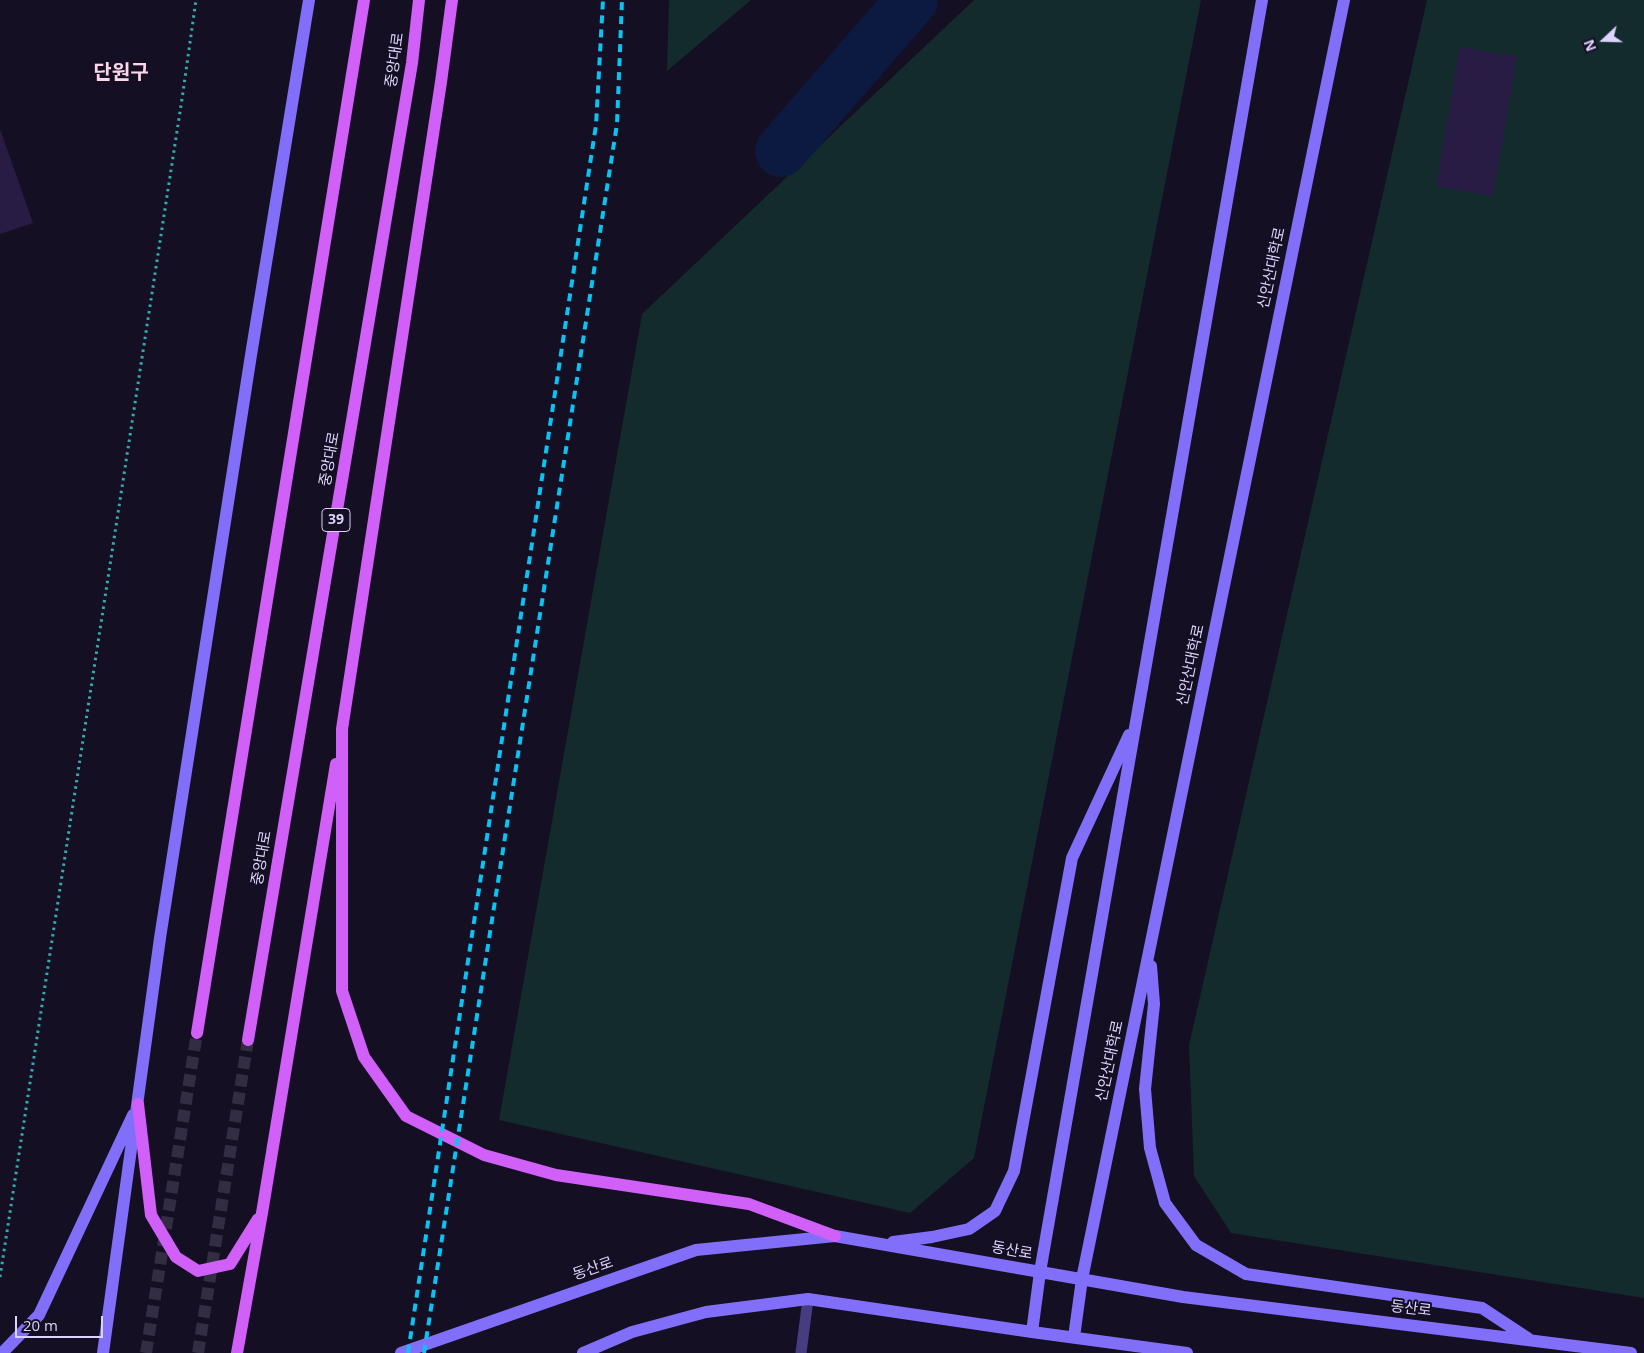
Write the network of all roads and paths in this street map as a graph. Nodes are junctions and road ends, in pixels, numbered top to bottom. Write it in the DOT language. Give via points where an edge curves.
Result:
graph roads {
  1 [pos="196,0"];
  2 [pos="309,0"];
  3 [pos="364,0"];
  4 [pos="419,0"];
  5 [pos="452,0"];
  6 [pos="1262,0"];
  7 [pos="1344,0"];
  8 [pos="1136,719"];
  9 [pos="342,729"];
  10 [pos="1149,949"];
  11 [pos="198,1033"];
  12 [pos="248,1040"];
  13 [pos="138,1104"];
  14 [pos="262,1213"];
  15 [pos="835,1236"];
  16 [pos="878,1243"];
  17 [pos="1040,1272"];
  18 [pos="0,1277"];
  19 [pos="1082,1279"];
  20 [pos="808,1299"];
  21 [pos="1032,1332"];
  22 [pos="1074,1336"];
  23 [pos="1531,1340"];
  24 [pos="2,1353"];
  25 [pos="102,1353"];
  26 [pos="237,1353"];
  27 [pos="401,1353"];
  28 [pos="583,1353"];
  29 [pos="801,1353"];
  30 [pos="1188,1353"];
  31 [pos="1632,1353"];
  1 -- 18 [label="path"];
  2 -- 13 [label="street" via="170,870"];
  3 -- 11 [label="main road"];
  4 -- 12 [label="main road, 중앙대로 / 39" via="412,63"];
  5 -- 9 [label="main road"];
  6 -- 8 [label="street, 신안산대학로"];
  7 -- 10 [label="street, 신안산대학로"];
  8 -- 16 [label="street" via="1072,858 1014,1171 995,1211 970,1229"];
  8 -- 17 [label="street, 신안산대학로"];
  9 -- 14 [label="main road"];
  9 -- 15 [label="main road" via="342,991 364,1057 406,1116 484,1155 556,1175 749,1204"];
  10 -- 19 [label="street, 신안산대학로"];
  10 -- 23 [label="street" via="1154,1004 1145,1089 1150,1148 1165,1202 1196,1245 1246,1274 1482,1308"];
  13 -- 14 [label="main road" via="150,1215 176,1257 198,1271 230,1264"];
  13 -- 24 [label="street" via="38,1315"];
  13 -- 25 [label="street"];
  14 -- 26 [label="main road"];
  15 -- 16 [label="street, 동산로"];
  15 -- 27 [label="street, 동산로" via="696,1250"];
  16 -- 17 [label="street, 동산로"];
  17 -- 19 [label="street, 동산로"];
  17 -- 21 [label="street, 신안산대학로"];
  19 -- 22 [label="street, 신안산대학로"];
  19 -- 23 [label="street, 동산로" via="1183,1297"];
  20 -- 21 [label="street"];
  20 -- 28 [label="street" via="706,1312 632,1332"];
  20 -- 29 [label="lane"];
  21 -- 22 [label="street"];
  22 -- 30 [label="street"];
  23 -- 31 [label="street, 동산로"];
}
